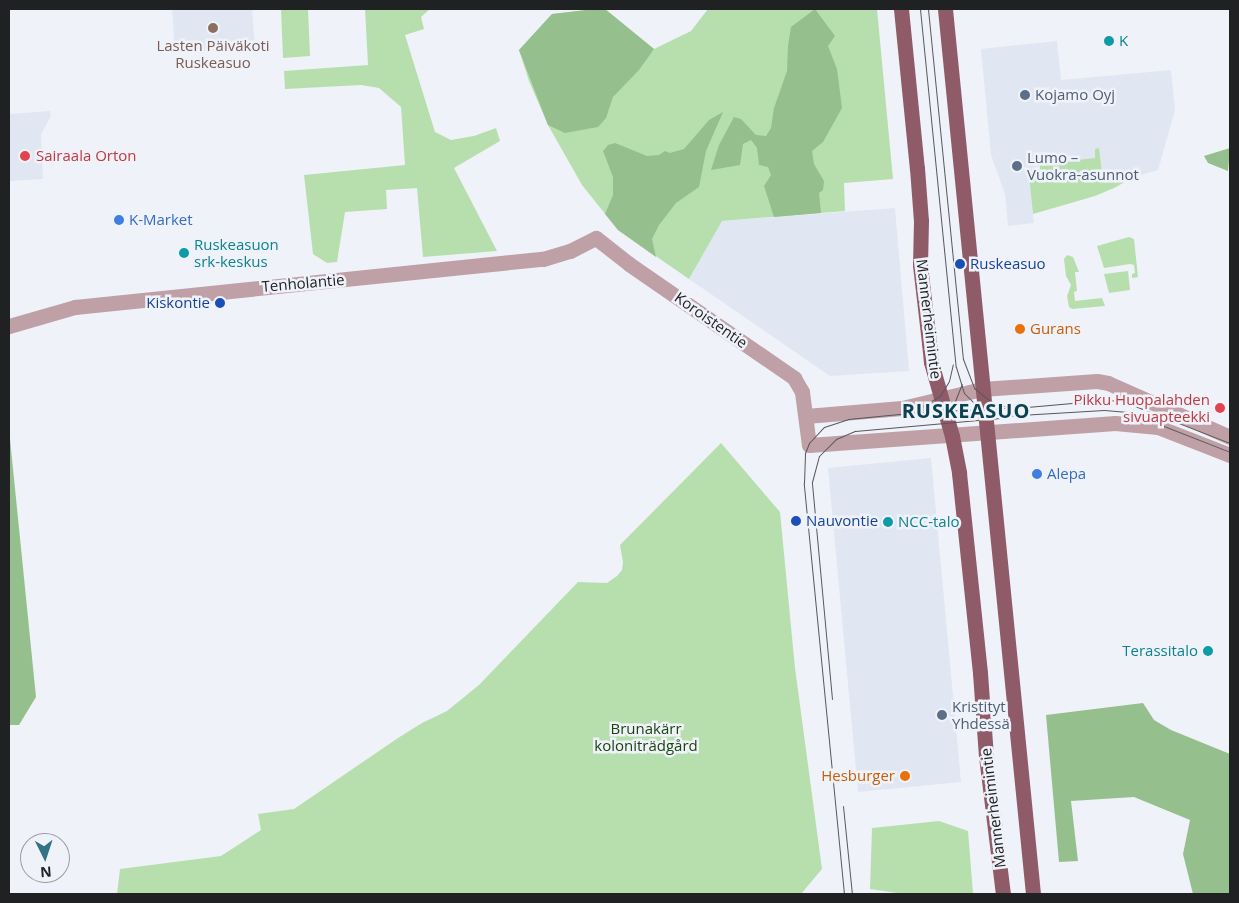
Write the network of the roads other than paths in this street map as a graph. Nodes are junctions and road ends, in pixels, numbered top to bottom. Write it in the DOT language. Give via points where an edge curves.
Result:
graph roads {
  1 [pos="901,9"];
  2 [pos="945,9"];
  3 [pos="596,238"];
  4 [pos="9,326"];
  5 [pos="982,389"];
  6 [pos="941,400"];
  7 [pos="806,416"];
  8 [pos="988,433"];
  9 [pos="952,436"];
  10 [pos="1230,437"];
  11 [pos="1230,456"];
  12 [pos="1003,894"];
  13 [pos="1033,894"];
  1 -- 6 [label="main road, Mannerheimintie" via="921,220 920,265 931,362"];
  2 -- 5 [label="main road, Mannerheimintie"];
  3 -- 4 [label="street, Tenholantie" via="570,251 543,259 84,306"];
  3 -- 7 [label="street, Koroistentie" via="794,378 802,392"];
  5 -- 6 [label="street"];
  5 -- 8 [label="main road, Mannerheimintie"];
  5 -- 10 [label="street" via="1097,381 1108,383"];
  6 -- 7 [label="street" via="902,408"];
  6 -- 9 [label="main road, Mannerheimintie"];
  7 -- 9 [label="street, Koroistentie" via="809,445 926,435"];
  8 -- 9 [label="street, Koroistentie"];
  8 -- 11 [label="street, Koroistentie" via="1116,423 1158,427"];
  8 -- 13 [label="main road, Mannerheimintie"];
  9 -- 12 [label="main road, Mannerheimintie" via="959,473 986,756"];
}
